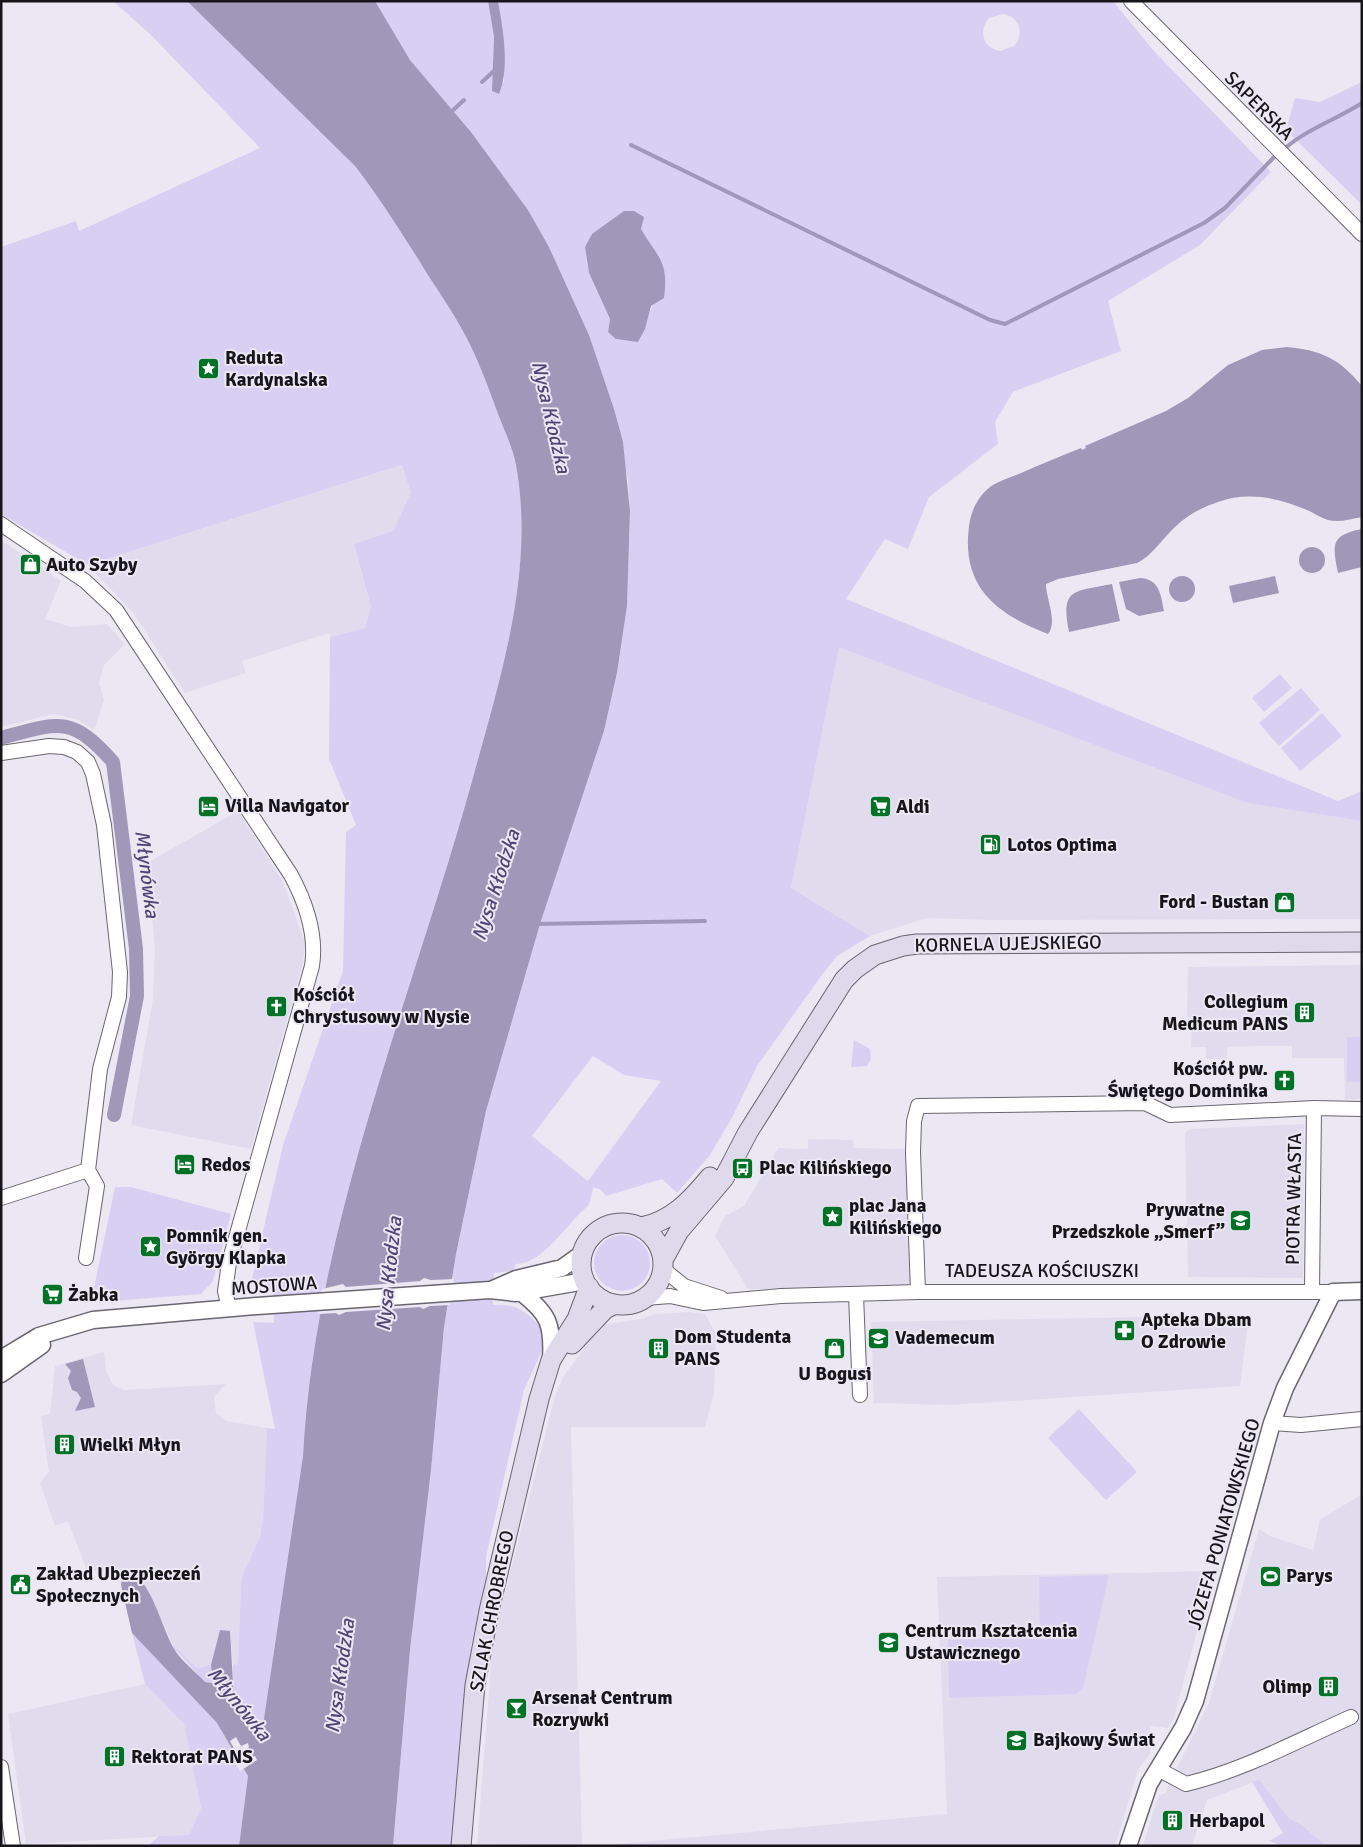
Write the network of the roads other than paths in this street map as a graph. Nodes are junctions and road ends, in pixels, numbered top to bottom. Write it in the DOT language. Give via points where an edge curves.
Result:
graph roads {
  1 [pos="1131,1"];
  2 [pos="1362,234"];
  3 [pos="1,524"];
  4 [pos="1,753"];
  5 [pos="1362,942"];
  6 [pos="1314,1108"];
  7 [pos="1362,1109"];
  8 [pos="748,1132"];
  9 [pos="88,1170"];
  10 [pos="1,1198"];
  11 [pos="641,1227"];
  12 [pos="583,1253"];
  13 [pos="86,1258"];
  14 [pos="663,1264"];
  15 [pos="587,1284"];
  16 [pos="500,1289"];
  17 [pos="1312,1290"];
  18 [pos="918,1292"];
  19 [pos="1333,1292"];
  20 [pos="1362,1292"];
  21 [pos="522,1293"];
  22 [pos="856,1296"];
  23 [pos="645,1298"];
  24 [pos="724,1300"];
  25 [pos="615,1304"];
  26 [pos="229,1309"];
  27 [pos="61,1330"];
  28 [pos="1,1359"];
  29 [pos="551,1360"];
  30 [pos="1,1374"];
  31 [pos="545,1381"];
  32 [pos="860,1395"];
  33 [pos="1362,1419"];
  34 [pos="1272,1423"];
  35 [pos="1351,1717"];
  36 [pos="1,1767"];
  37 [pos="1158,1769"];
  38 [pos="13,1846"];
  39 [pos="461,1846"];
  40 [pos="1128,1846"];
  1 -- 2 [label="street, SAPERSKA"];
  3 -- 26 [label="street" via="85,581 116,610 286,867 309,916 314,950 312,966 229,1263 225,1291"];
  4 -- 9 [label="street" via="44,746 71,748 88,762 98,792 112,880 120,972 119,997 100,1070"];
  5 -- 8 [label="main road, KORNELA UJEJSKIEGO" via="903,946 865,961 844,980"];
  6 -- 7 [label="street"];
  6 -- 17 [label="street, PIOTRA WŁASTA"];
  6 -- 18 [label="street" via="1170,1115 1145,1103 918,1106 913,1152"];
  8 -- 11 [label="main road, KORNELA UJEJSKIEGO" via="683,1208 653,1225"];
  8 -- 14 [label="main road, KORNELA UJEJSKIEGO" via="724,1178 680,1231"];
  9 -- 10 [label="street"];
  9 -- 13 [label="street" via="97,1186"];
  11 -- 12 [label="main road" via="619,1223 608,1225 588,1241"];
  11 -- 14 [label="main road" via="658,1244"];
  12 -- 15 [label="main road" via="582,1272"];
  12 -- 16 [label="street, MOSTOWA" via="562,1268"];
  14 -- 23 [label="main road" via="657,1286"];
  14 -- 24 [label="street, TADEUSZA KOŚCIUSZKI" via="684,1286"];
  15 -- 21 [label="street, MOSTOWA"];
  15 -- 25 [label="main road" via="600,1299"];
  15 -- 29 [label="main road, SZLAK CHROBREGO" via="577,1319"];
  16 -- 21 [label="street, MOSTOWA"];
  16 -- 26 [label="street, MOSTOWA"];
  17 -- 18 [label="street, TADEUSZA KOŚCIUSZKI"];
  17 -- 19 [label="street, TADEUSZA KOŚCIUSZKI"];
  18 -- 22 [label="street, TADEUSZA KOŚCIUSZKI"];
  19 -- 20 [label="street, TADEUSZA KOŚCIUSZKI"];
  19 -- 34 [label="street, JÓZEFA PONIATOWSKIEGO"];
  21 -- 29 [label="street" via="543,1312 549,1324"];
  22 -- 24 [label="street, TADEUSZA KOŚCIUSZKI"];
  22 -- 32 [label="street"];
  23 -- 24 [label="street, TADEUSZA KOŚCIUSZKI" via="670,1296 703,1303"];
  23 -- 25 [label="main road" via="631,1304"];
  25 -- 31 [label="main road, SZLAK CHROBREGO" via="605,1309 580,1333"];
  26 -- 27 [label="street, MOSTOWA" via="93,1320"];
  27 -- 28 [label="street, MOSTOWA" via="39,1336"];
  27 -- 30 [label="street"];
  29 -- 31 [label="main road, SZLAK CHROBREGO"];
  31 -- 39 [label="main road, SZLAK CHROBREGO" via="479,1662 468,1746"];
  33 -- 34 [label="street" via="1301,1425"];
  34 -- 37 [label="street, JÓZEFA PONIATOWSKIEGO" via="1195,1701"];
  35 -- 37 [label="street" via="1247,1765 1207,1779 1186,1784"];
  36 -- 38 [label="street"];
  37 -- 40 [label="street, JÓZEFA PONIATOWSKIEGO" via="1143,1800"];
}
